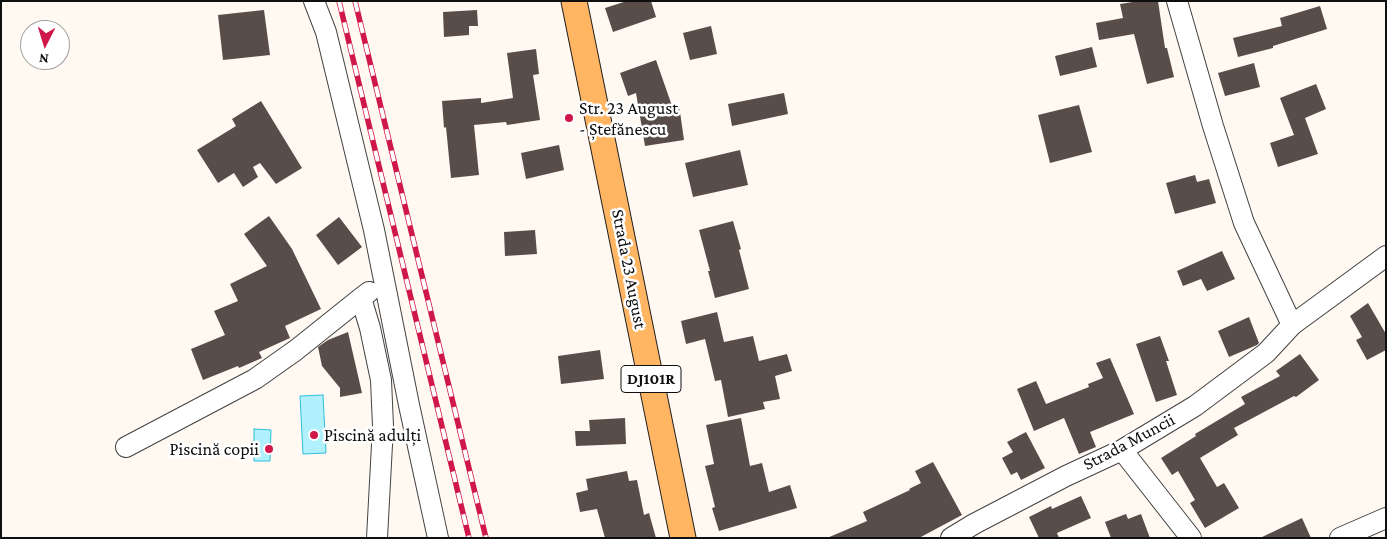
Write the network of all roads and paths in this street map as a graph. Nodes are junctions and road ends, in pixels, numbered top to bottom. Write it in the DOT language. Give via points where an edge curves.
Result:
graph roads {
  1 [pos="314,1"];
  2 [pos="574,1"];
  3 [pos="1177,1"];
  4 [pos="1386,256"];
  5 [pos="384,283"];
  6 [pos="361,298"];
  7 [pos="1292,325"];
  8 [pos="126,447"];
  9 [pos="1122,450"];
  10 [pos="1386,518"];
  11 [pos="377,538"];
  12 [pos="438,538"];
  13 [pos="683,538"];
  14 [pos="951,538"];
  15 [pos="1191,538"];
  16 [pos="1340,538"];
  1 -- 5 [label="street" via="326,32"];
  2 -- 13 [label="main road, Strada 23 August / DJ101R"];
  3 -- 7 [label="street" via="1244,223"];
  4 -- 7 [label="street, Strada Muncii"];
  5 -- 6 [label="street"];
  5 -- 12 [label="street"];
  6 -- 8 [label="street" via="255,379"];
  6 -- 11 [label="street" via="382,380"];
  7 -- 9 [label="street, Strada Muncii" via="1266,353 1235,377 1195,406"];
  9 -- 14 [label="street, Strada Muncii" via="1066,476"];
  9 -- 15 [label="street"];
  10 -- 16 [label="street"];
}
